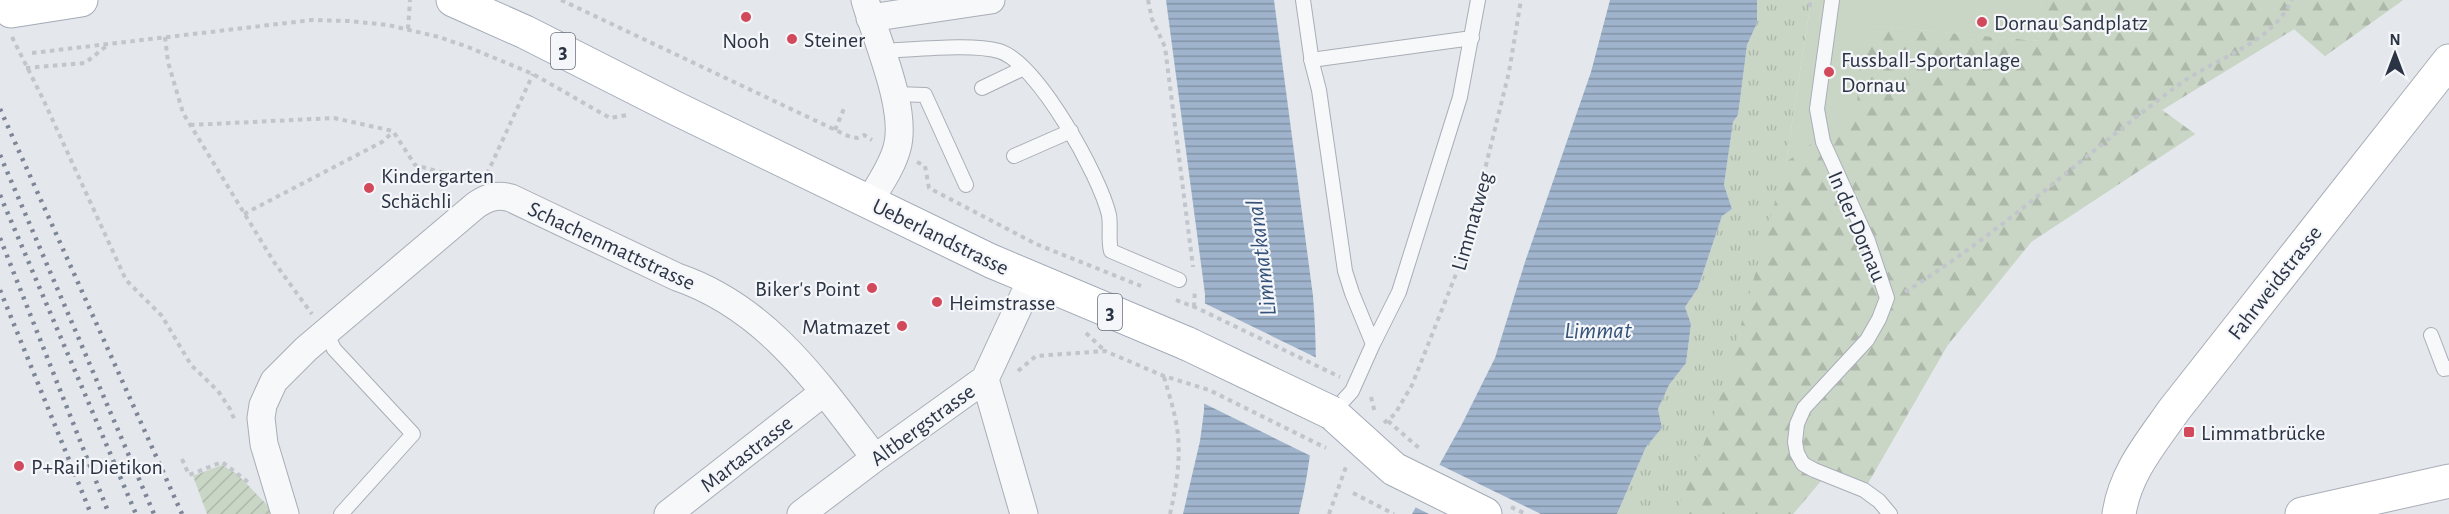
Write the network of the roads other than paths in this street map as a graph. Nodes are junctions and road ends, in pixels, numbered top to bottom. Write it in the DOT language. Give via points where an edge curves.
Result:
graph roads {
  1 [pos="81,0"];
  2 [pos="453,0"];
  3 [pos="991,0"];
  4 [pos="1303,0"];
  5 [pos="1478,0"];
  6 [pos="1832,0"];
  7 [pos="867,9"];
  8 [pos="11,11"];
  9 [pos="1472,38"];
  10 [pos="880,51"];
  11 [pos="1311,60"];
  12 [pos="2449,61"];
  13 [pos="1024,68"];
  14 [pos="982,87"];
  15 [pos="894,94"];
  16 [pos="1071,131"];
  17 [pos="1014,156"];
  18 [pos="966,185"];
  19 [pos="869,202"];
  20 [pos="1031,280"];
  21 [pos="1179,280"];
  22 [pos="326,332"];
  23 [pos="2432,335"];
  24 [pos="1372,344"];
  25 [pos="2449,368"];
  26 [pos="985,379"];
  27 [pos="824,392"];
  28 [pos="1332,413"];
  29 [pos="875,458"];
  30 [pos="2449,481"];
  31 [pos="2336,510"];
  32 [pos="285,514"];
  33 [pos="341,514"];
  34 [pos="668,514"];
  35 [pos="801,514"];
  36 [pos="1024,514"];
  37 [pos="1485,514"];
  38 [pos="1890,514"];
  39 [pos="2119,514"];
  40 [pos="2302,514"];
  1 -- 8 [label="main road"];
  2 -- 19 [label="main road, Ueberlandstrasse / 3"];
  3 -- 7 [label="street"];
  4 -- 11 [label="lane"];
  5 -- 9 [label="lane"];
  6 -- 38 [label="lane, In der Dornau" via="1818,124 1868,241 1887,298 1867,340 1804,408 1795,442 1803,464 1864,490"];
  7 -- 10 [label="street"];
  9 -- 11 [label="lane"];
  9 -- 24 [label="lane" via="1454,120 1407,269"];
  10 -- 13 [label="lane" via="990,49 1010,56"];
  10 -- 15 [label="street"];
  11 -- 24 [label="lane" via="1346,271"];
  12 -- 39 [label="main road, Fahrweidstrasse" via="2174,410 2138,461"];
  13 -- 14 [label="lane"];
  13 -- 16 [label="lane"];
  15 -- 18 [label="lane" via="925,95"];
  15 -- 19 [label="street" via="900,125 896,153"];
  16 -- 17 [label="lane"];
  16 -- 21 [label="lane" via="1106,206 1111,251"];
  19 -- 20 [label="main road, Ueberlandstrasse / 3"];
  20 -- 26 [label="street, Altbergstrasse"];
  20 -- 28 [label="main road, Ueberlandstrasse / 3, bridge" via="1183,357"];
  22 -- 27 [label="street, Schachenmattstrasse" via="476,205 488,190 726,300 800,361"];
  22 -- 32 [label="street" via="280,373 263,405 263,437"];
  22 -- 33 [label="lane" via="334,349 413,434"];
  23 -- 25 [label="lane" via="2444,369"];
  24 -- 28 [label="lane" via="1352,391"];
  26 -- 29 [label="street, Altbergstrasse"];
  26 -- 36 [label="street"];
  27 -- 29 [label="street, Schachenmattstrasse"];
  27 -- 34 [label="street, Martastrasse"];
  28 -- 37 [label="main road, Ueberlandstrasse / 3" via="1394,469"];
  29 -- 35 [label="street, Altbergstrasse"];
  30 -- 31 [label="main road"];
  31 -- 40 [label="main road"];
}
